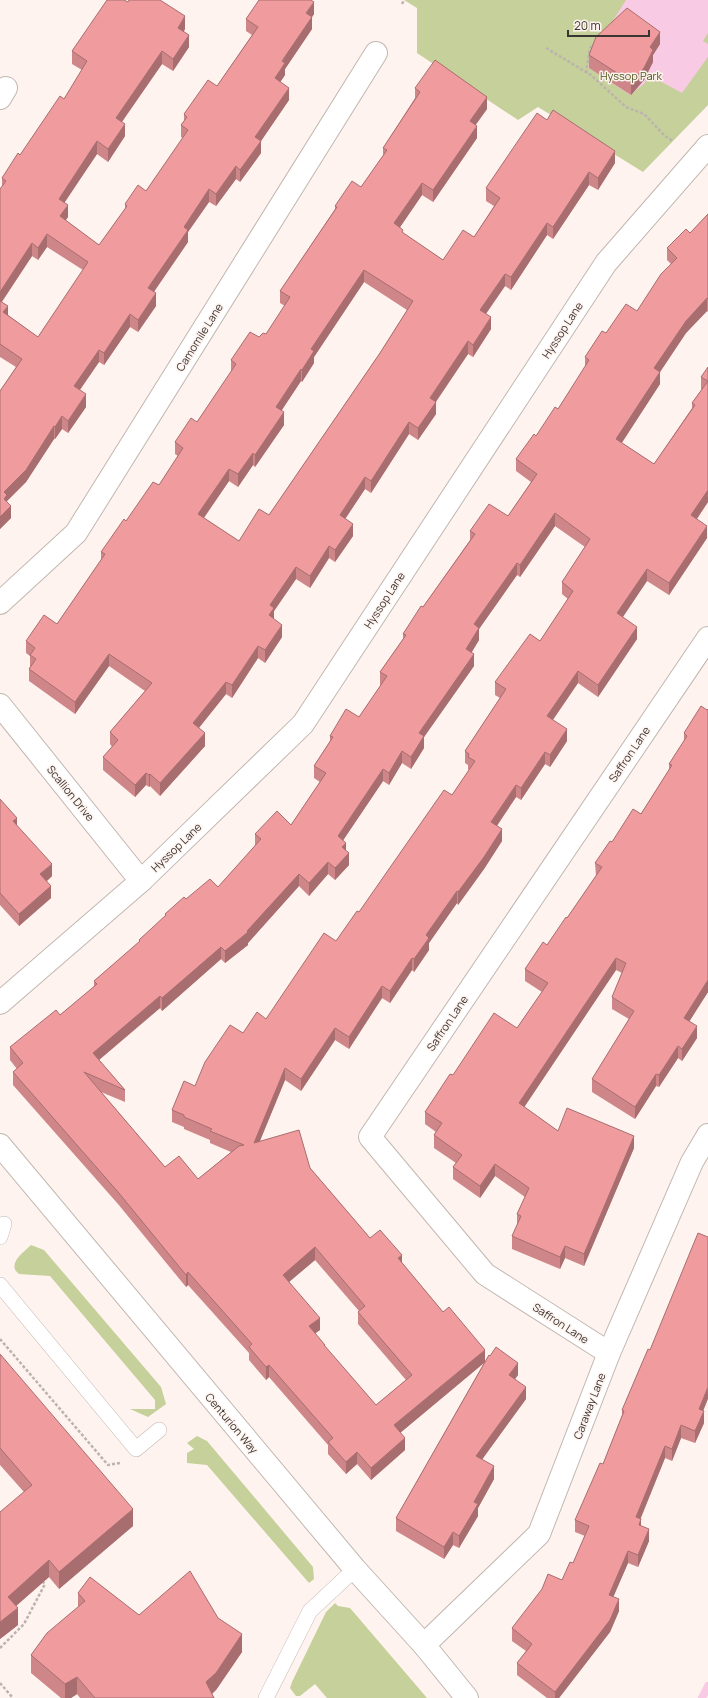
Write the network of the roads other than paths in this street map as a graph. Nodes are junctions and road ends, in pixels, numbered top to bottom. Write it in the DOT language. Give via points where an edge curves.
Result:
graph roads {
  1 [pos="376,53"];
  2 [pos="708,146"];
  3 [pos="0,603"];
  4 [pos="708,638"];
  5 [pos="0,705"];
  6 [pos="141,881"];
  7 [pos="0,1003"];
  8 [pos="708,1134"];
  9 [pos="0,1145"];
  10 [pos="0,1285"];
  11 [pos="609,1353"];
  12 [pos="159,1430"];
  13 [pos="355,1569"];
  14 [pos="424,1645"];
  15 [pos="266,1698"];
  16 [pos="467,1698"];
  1 -- 3 [label="street, Camomile Lane" via="76,533"];
  2 -- 6 [label="street, Hyssop Lane" via="606,263 303,724"];
  4 -- 11 [label="street, Saffron Lane" via="370,1137 484,1274"];
  5 -- 6 [label="street, Scallion Drive"];
  6 -- 7 [label="street, Hyssop Lane"];
  8 -- 11 [label="street, Caraway Lane" via="692,1162"];
  9 -- 13 [label="street, Centurion Way"];
  10 -- 12 [label="lane" via="136,1449"];
  11 -- 14 [label="street, Caraway Lane" via="539,1534"];
  13 -- 14 [label="street, Centurion Way"];
  13 -- 15 [label="lane" via="310,1610"];
  14 -- 16 [label="street, Centurion Way"];
}
